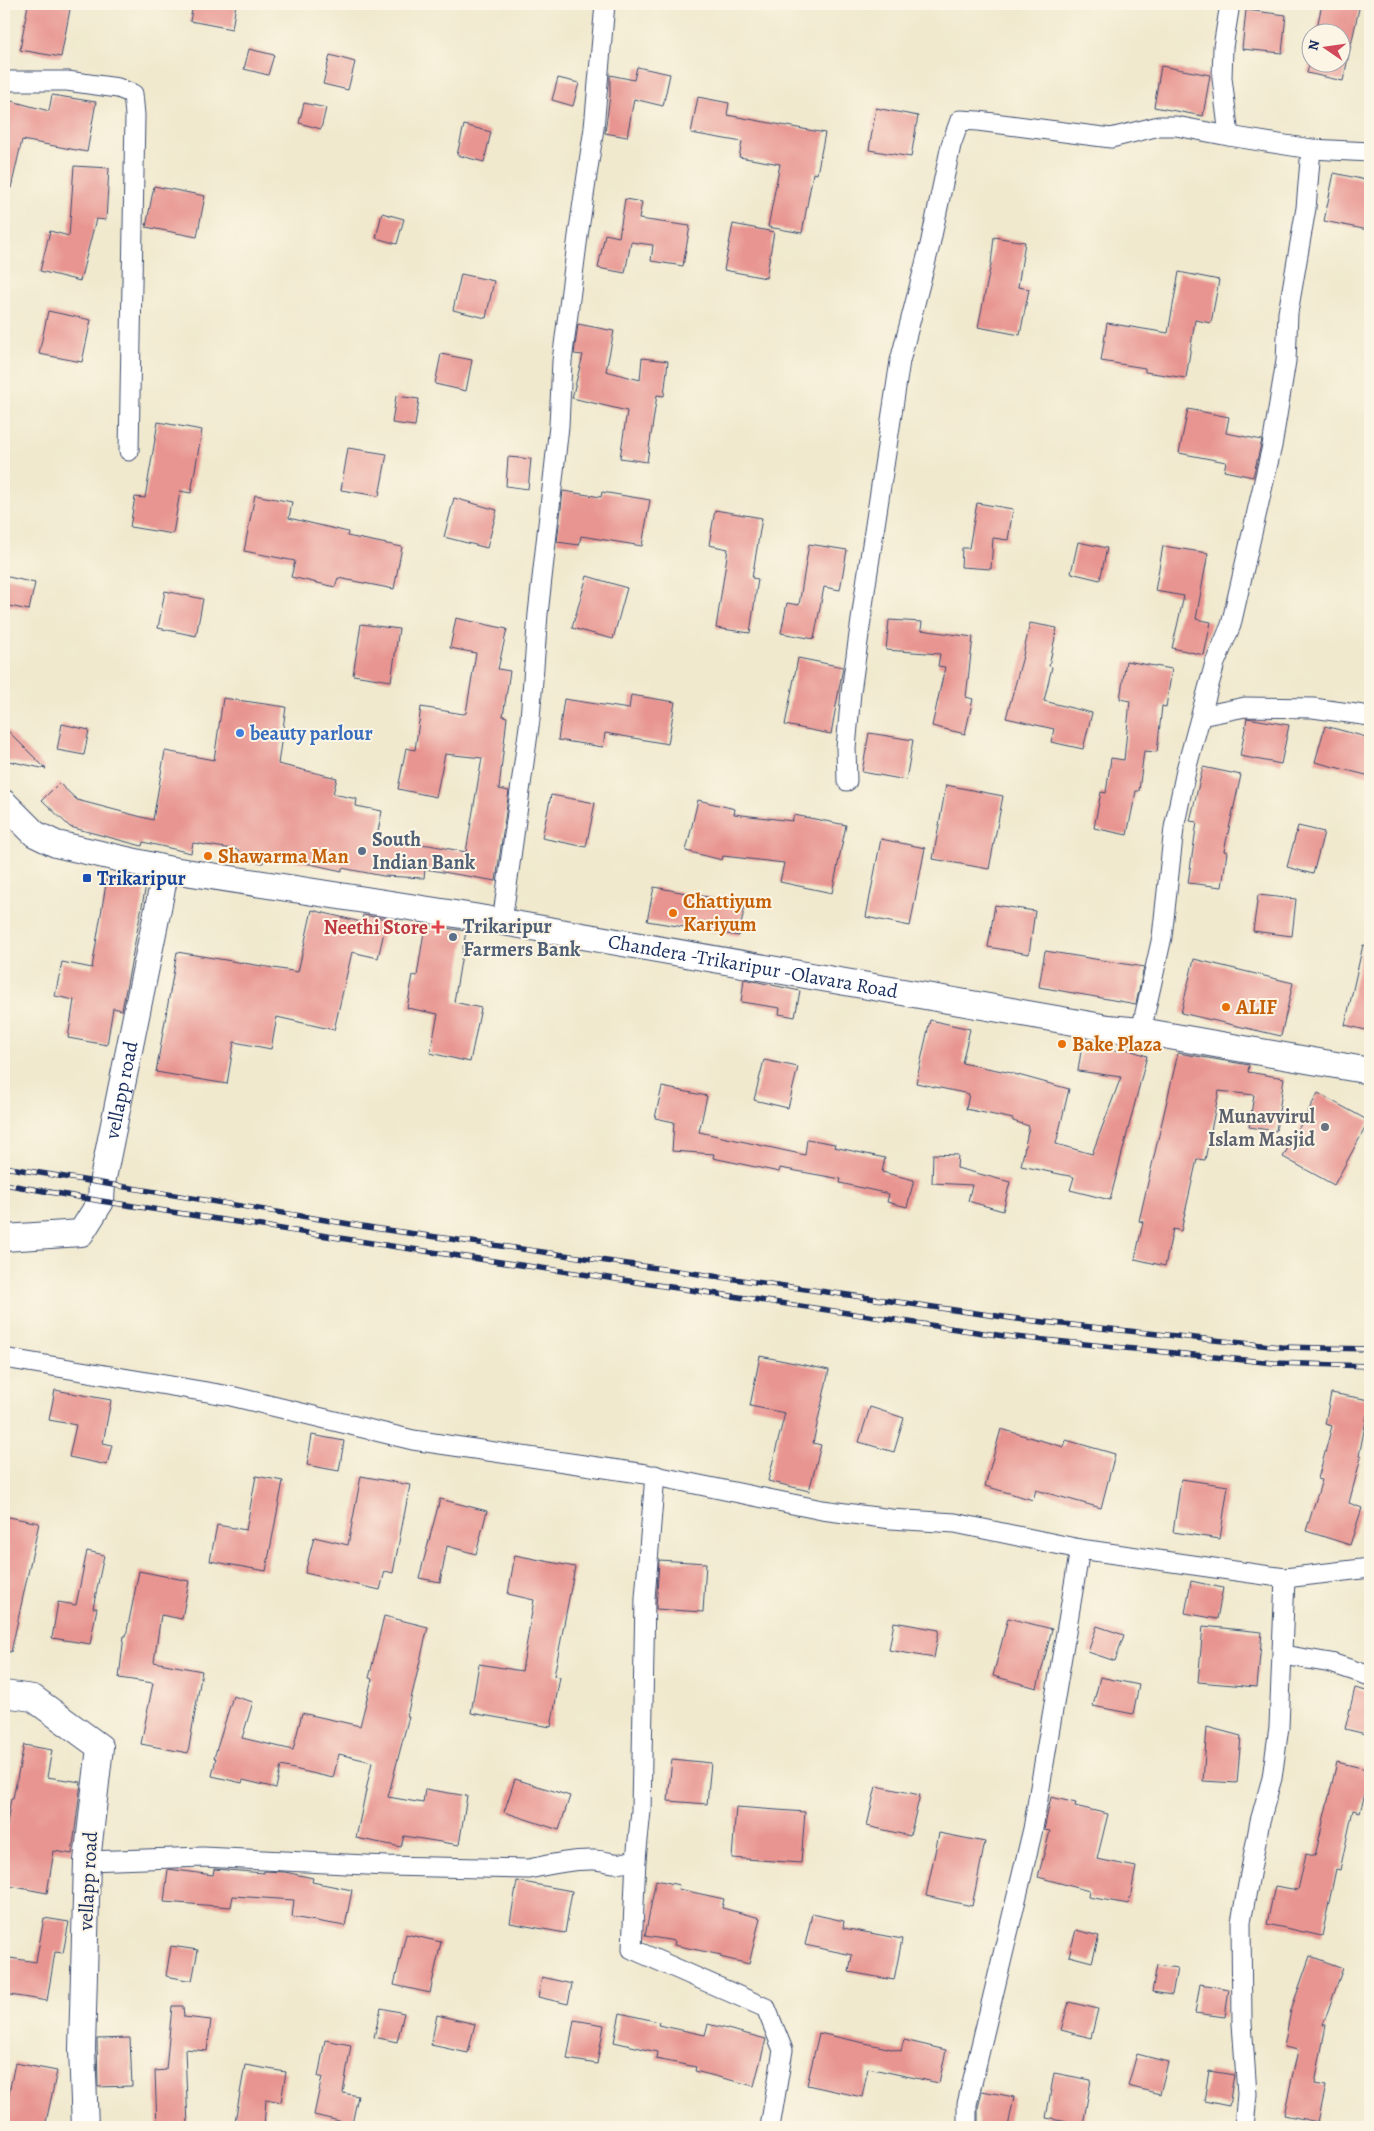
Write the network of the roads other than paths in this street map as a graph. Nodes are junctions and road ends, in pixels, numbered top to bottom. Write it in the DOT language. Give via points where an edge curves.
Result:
graph roads {
  1 [pos="605,4"];
  2 [pos="1230,4"];
  3 [pos="4,81"];
  4 [pos="1228,136"];
  5 [pos="1311,149"];
  6 [pos="1370,152"];
  7 [pos="129,451"];
  8 [pos="1202,716"];
  9 [pos="1370,716"];
  10 [pos="846,781"];
  11 [pos="4,803"];
  12 [pos="166,869"];
  13 [pos="502,922"];
  14 [pos="1141,1030"];
  15 [pos="1370,1071"];
  16 [pos="4,1238"];
  17 [pos="4,1358"];
  18 [pos="655,1476"];
  19 [pos="1080,1549"];
  20 [pos="1370,1568"];
  21 [pos="1285,1578"];
  22 [pos="1283,1655"];
  23 [pos="1370,1676"];
  24 [pos="4,1694"];
  25 [pos="636,1859"];
  26 [pos="86,1861"];
  27 [pos="85,2127"];
  28 [pos="770,2127"];
  29 [pos="967,2127"];
  30 [pos="1244,2127"];
  1 -- 13 [label="street" via="594,128 562,361 559,426 530,719"];
  2 -- 4 [label="street" via="1222,78"];
  3 -- 7 [label="street" via="67,81 118,88 133,94"];
  4 -- 5 [label="street"];
  4 -- 10 [label="street" via="1176,126 1158,126 1111,138 960,120 951,145 930,245 900,361 854,673"];
  5 -- 6 [label="street"];
  5 -- 8 [label="street" via="1306,208 1288,313 1286,361 1272,446 1231,625 1215,663"];
  8 -- 9 [label="street" via="1245,707 1313,708"];
  8 -- 14 [label="street" via="1174,828 1162,936"];
  11 -- 12 [label="main road, Chandera -Trikaripur -Olavara Road" via="35,834 56,844"];
  12 -- 13 [label="main road, Chandera -Trikaripur -Olavara Road"];
  12 -- 16 [label="main road, vellapp road" via="101,1201 81,1233"];
  13 -- 14 [label="main road, Chandera -Trikaripur -Olavara Road" via="1098,1026"];
  14 -- 15 [label="main road, Chandera -Trikaripur -Olavara Road"];
  17 -- 18 [label="street" via="231,1396 413,1440"];
  18 -- 19 [label="street" via="822,1510 955,1523"];
  18 -- 25 [label="street" via="645,1598 641,1811"];
  19 -- 21 [label="street"];
  19 -- 29 [label="street" via="1033,1829 967,2104"];
  20 -- 21 [label="street"];
  21 -- 22 [label="street"];
  22 -- 23 [label="street" via="1331,1663"];
  22 -- 30 [label="street" via="1272,1778 1241,1922 1242,2024 1248,2094"];
  24 -- 26 [label="main road, vellapp road" via="33,1698 100,1747"];
  25 -- 26 [label="street" via="621,1865 594,1860 550,1864 529,1870 203,1858"];
  25 -- 28 [label="street" via="632,1949 766,2008 783,2050"];
  26 -- 27 [label="main road, vellapp road" via="82,2049"];
}
